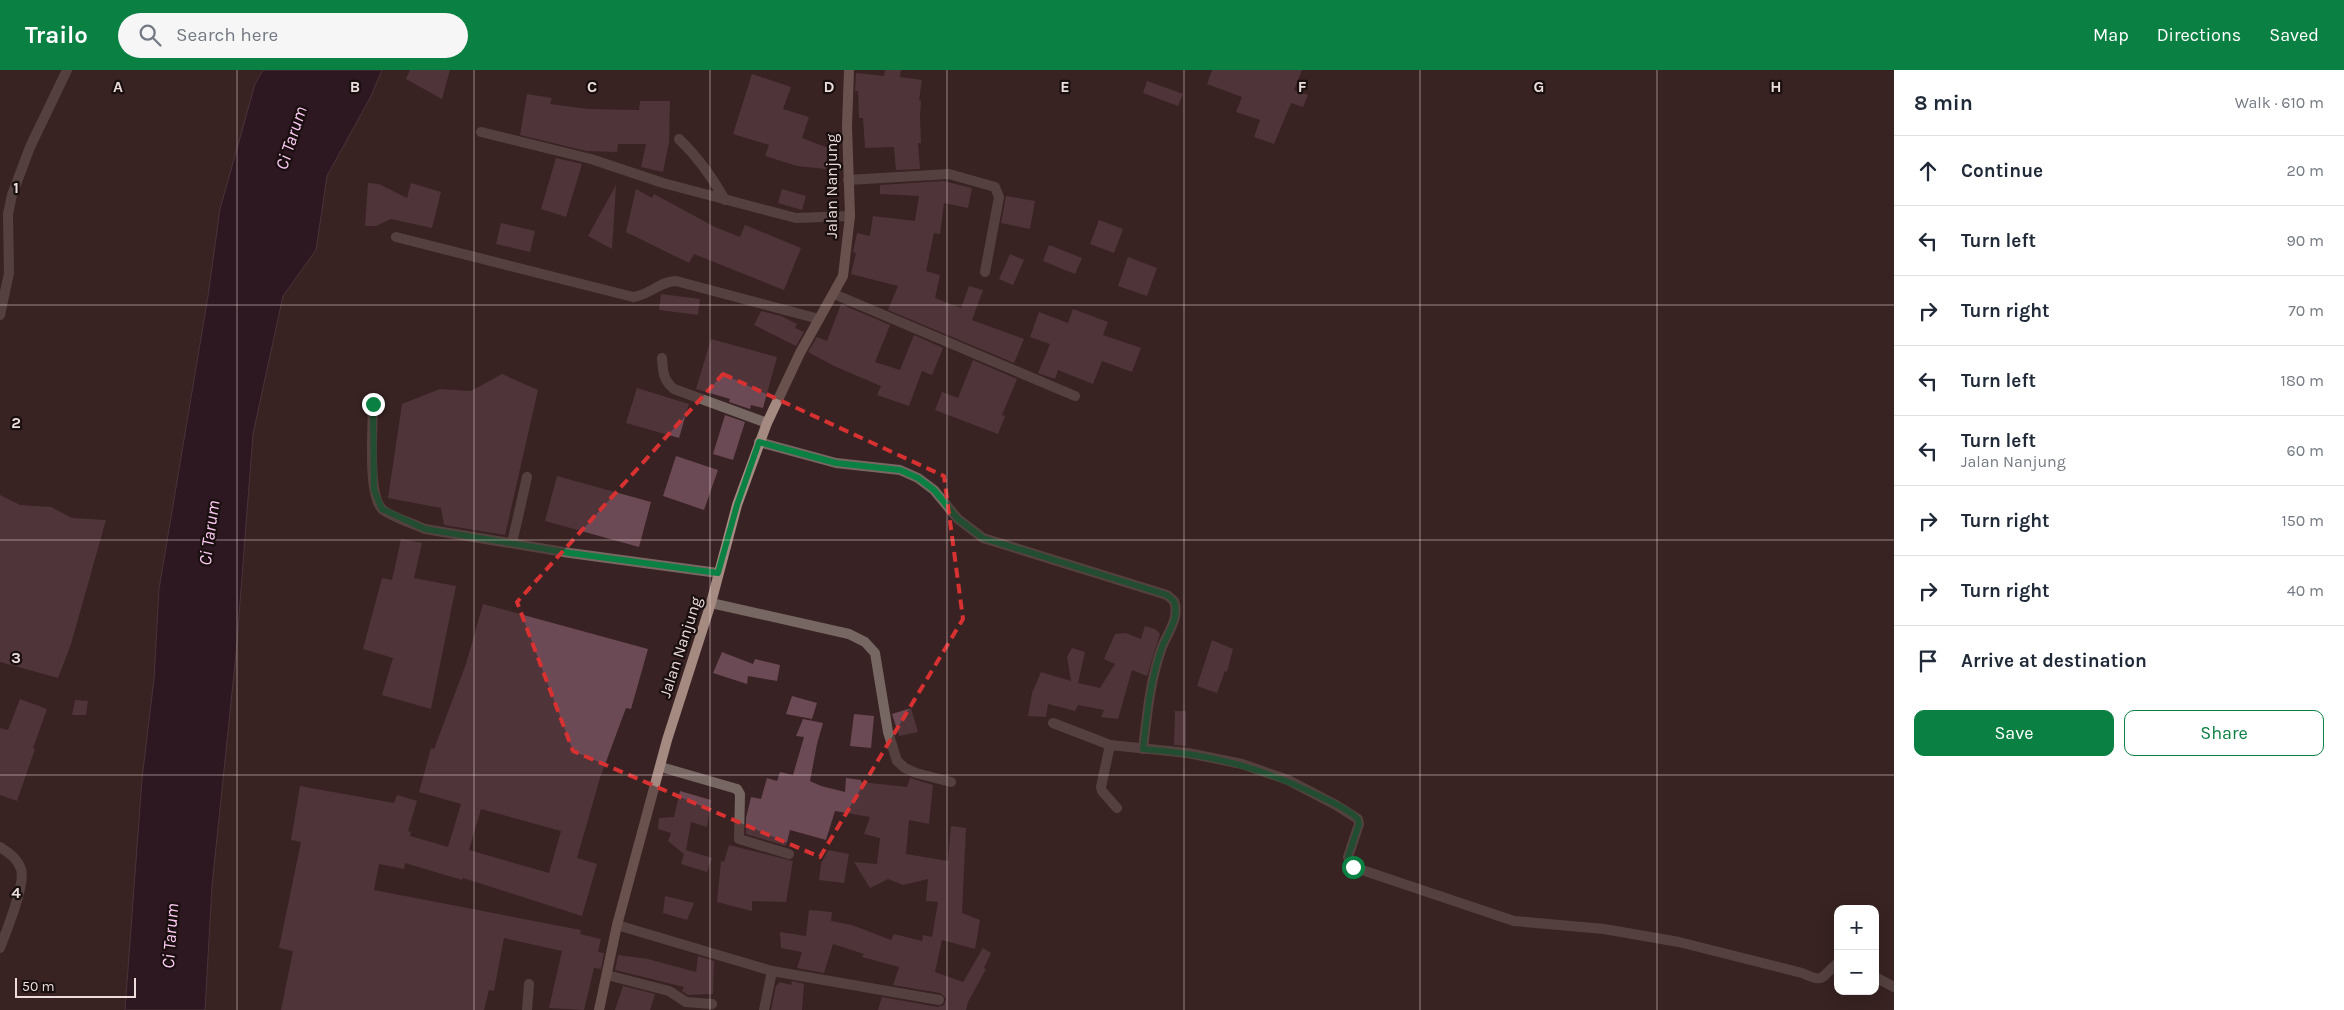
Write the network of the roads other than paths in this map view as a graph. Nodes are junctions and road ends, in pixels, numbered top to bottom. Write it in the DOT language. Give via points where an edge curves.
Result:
graph roads {
  1 [pos="67,70"];
  2 [pos="849,70"];
  3 [pos="481,132"];
  4 [pos="679,139"];
  5 [pos="848,180"];
  6 [pos="724,200"];
  7 [pos="850,216"];
  8 [pos="396,237"];
  9 [pos="985,272"];
  10 [pos="834,294"];
  11 [pos="0,315"];
  12 [pos="819,319"];
  13 [pos="662,358"];
  14 [pos="1075,396"];
  15 [pos="373,404"];
  16 [pos="767,423"];
  17 [pos="759,442"];
  18 [pos="527,477"];
  19 [pos="512,543"];
  20 [pos="718,573"];
  21 [pos="711,602"];
  22 [pos="1053,723"];
  23 [pos="1110,745"];
  24 [pos="1143,749"];
  25 [pos="661,767"];
  26 [pos="951,782"];
  27 [pos="1118,808"];
  28 [pos="0,847"];
  29 [pos="790,854"];
  30 [pos="617,925"];
  31 [pos="0,948"];
  32 [pos="1834,967"];
  33 [pos="772,971"];
  34 [pos="607,974"];
  35 [pos="1879,979"];
  36 [pos="529,984"];
  37 [pos="1894,987"];
  38 [pos="939,1000"];
  39 [pos="712,1004"];
  40 [pos="527,1010"];
  41 [pos="599,1010"];
  42 [pos="764,1010"];
  1 -- 11 [label="street" via="30,147 12,195 8,214 9,273"];
  2 -- 5 [label="main road, Jalan Nanjung"];
  3 -- 6 [label="street" via="591,158"];
  4 -- 6 [label="street" via="713,178"];
  5 -- 7 [label="main road, Jalan Nanjung"];
  5 -- 9 [label="street" via="949,174 995,187 1000,197"];
  6 -- 7 [label="street" via="796,218"];
  7 -- 10 [label="main road, Jalan Nanjung" via="843,276"];
  8 -- 12 [label="street" via="633,297 649,293 664,282 676,282"];
  10 -- 12 [label="main road, Jalan Nanjung"];
  10 -- 14 [label="street"];
  12 -- 16 [label="main road, Jalan Nanjung"];
  13 -- 16 [label="street" via="663,376 674,389"];
  15 -- 19 [label="street" via="374,490 382,509 425,529"];
  16 -- 17 [label="main road, Jalan Nanjung"];
  17 -- 20 [label="main road, Jalan Nanjung"];
  17 -- 24 [label="street" via="836,463 900,470 934,490 958,519 983,538 1167,595 1174,601 1176,616 1153,678"];
  18 -- 19 [label="street"];
  19 -- 20 [label="street"];
  20 -- 21 [label="main road, Jalan Nanjung"];
  21 -- 25 [label="main road, Jalan Nanjung" via="683,685"];
  21 -- 26 [label="street" via="849,634 865,642 875,653 888,732 897,761 916,774"];
  22 -- 23 [label="street"];
  23 -- 24 [label="street"];
  23 -- 27 [label="street" via="1101,787"];
  24 -- 32 [label="street" via="1188,752 1242,764 1288,780 1358,819 1348,857 1353,867 1514,921 1604,929 1679,942 1817,979"];
  25 -- 29 [label="street" via="737,789 740,794 739,839"];
  25 -- 30 [label="main road, Jalan Nanjung"];
  28 -- 31 [label="street" via="13,855 22,871 19,894"];
  30 -- 33 [label="street"];
  30 -- 34 [label="main road, Jalan Nanjung"];
  33 -- 38 [label="street"];
  33 -- 42 [label="street"];
  34 -- 39 [label="street" via="669,991 686,1002"];
  34 -- 41 [label="main road, Jalan Nanjung"];
  35 -- 37 [label="street"];
  36 -- 40 [label="street"];
}
